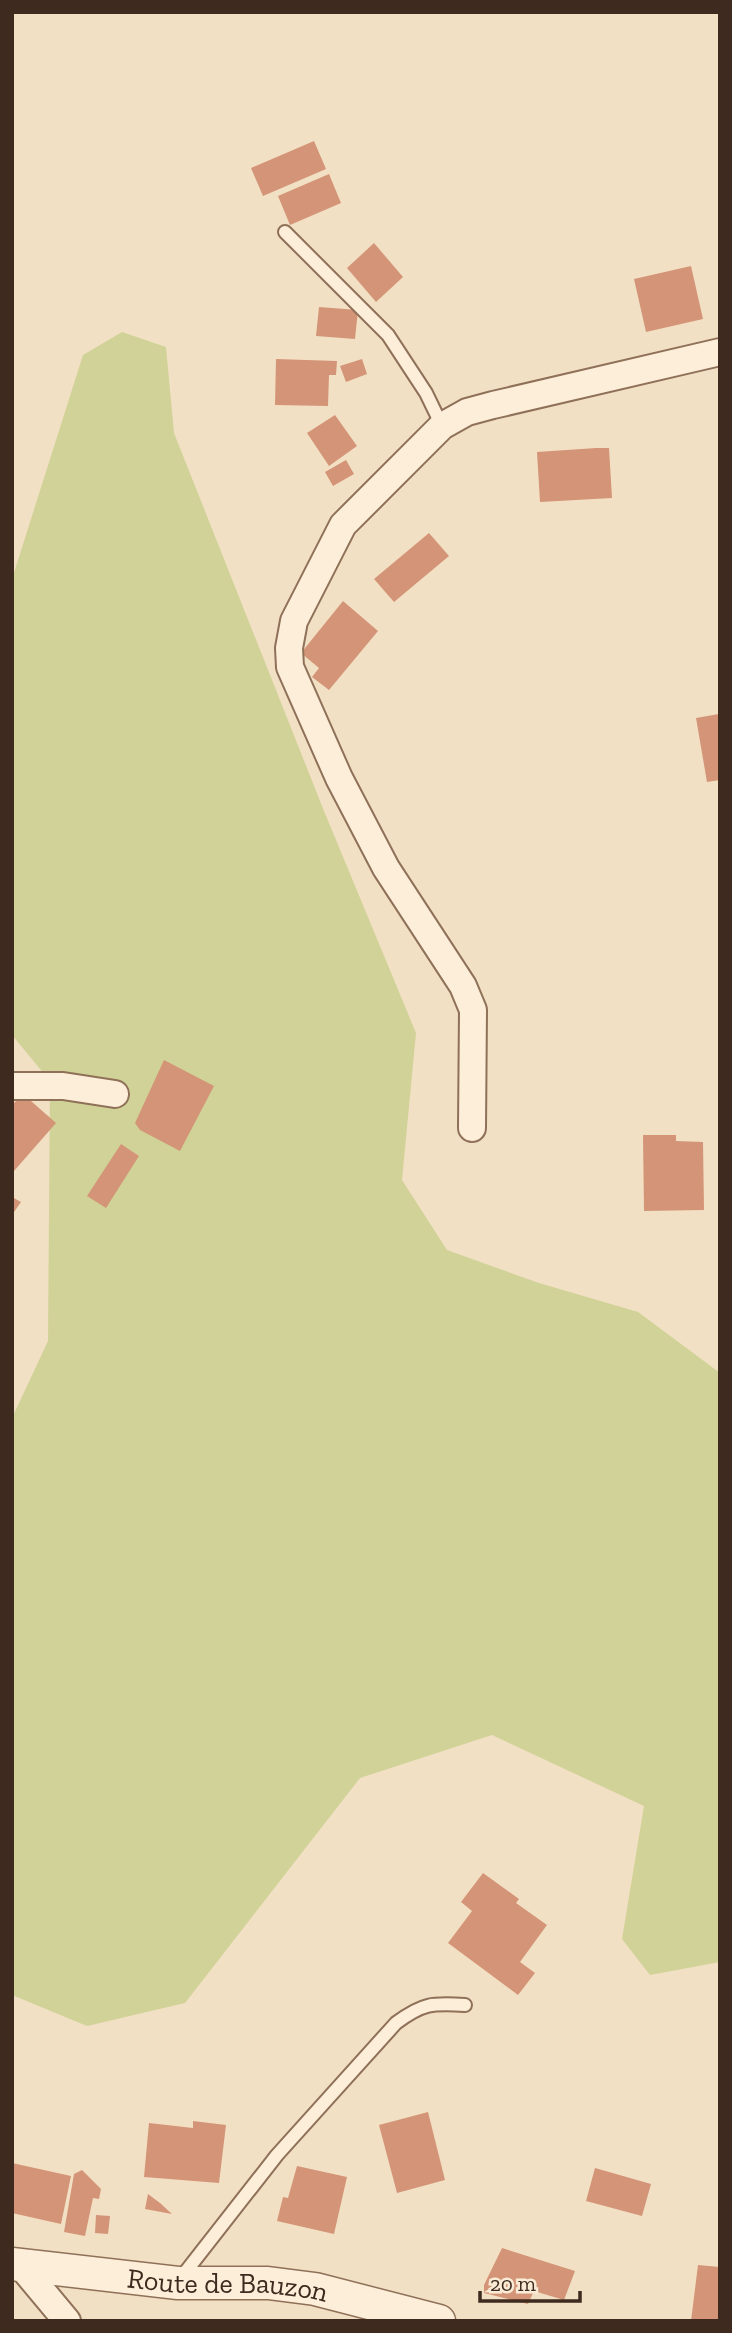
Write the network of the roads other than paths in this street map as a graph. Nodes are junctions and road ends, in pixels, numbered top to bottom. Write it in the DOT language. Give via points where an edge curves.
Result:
graph roads {
  1 [pos="285,232"];
  2 [pos="720,352"];
  3 [pos="442,426"];
  4 [pos="12,1086"];
  5 [pos="115,1094"];
  6 [pos="472,1128"];
  7 [pos="465,2005"];
  8 [pos="17,2265"];
  9 [pos="178,2283"];
  10 [pos="66,2321"];
  11 [pos="439,2321"];
  1 -- 3 [label="lane" via="388,335"];
  2 -- 3 [label="street" via="493,405"];
  3 -- 6 [label="street" via="343,525 294,621 289,648 290,667 339,778 386,868 473,1010"];
  4 -- 5 [label="street" via="63,1086"];
  7 -- 9 [label="lane" via="434,2003 396,2023 276,2155"];
  8 -- 9 [label="street, Route de Bauzon"];
  8 -- 10 [label="street"];
  9 -- 11 [label="street, Route de Bauzon" via="268,2283 304,2288"];
}
